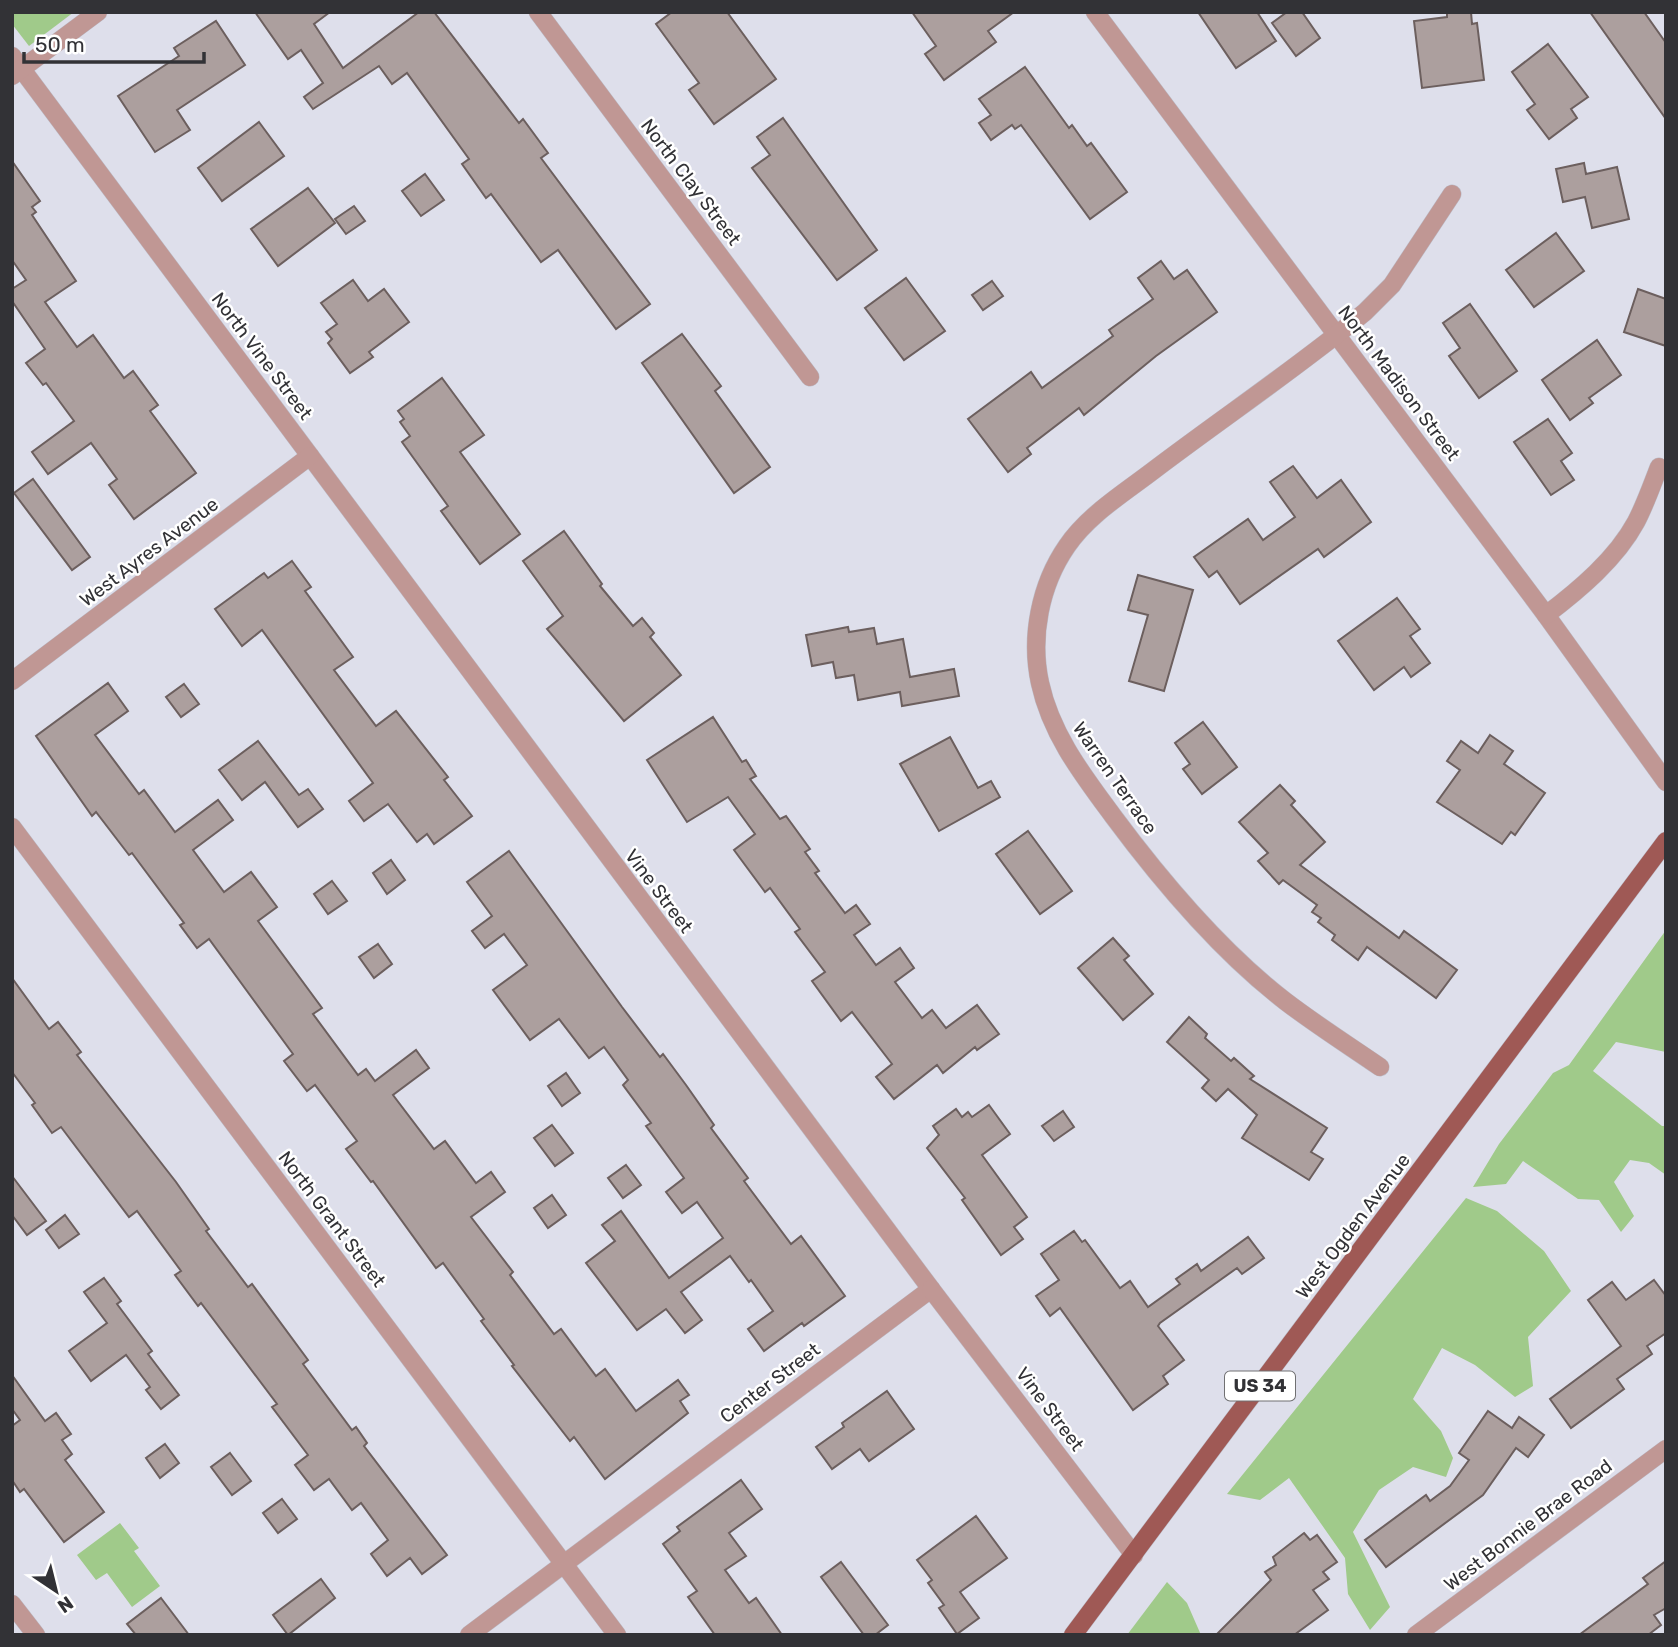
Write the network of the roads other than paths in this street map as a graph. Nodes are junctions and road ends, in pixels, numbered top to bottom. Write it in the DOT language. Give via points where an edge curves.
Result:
graph roads {
  1 [pos="98,12"];
  2 [pos="538,12"];
  3 [pos="1095,12"];
  4 [pos="15,67"];
  5 [pos="1452,194"];
  6 [pos="1337,334"];
  7 [pos="810,377"];
  8 [pos="310,456"];
  9 [pos="1660,467"];
  10 [pos="1546,615"];
  11 [pos="12,681"];
  12 [pos="478,681"];
  13 [pos="1666,782"];
  14 [pos="12,827"];
  15 [pos="1666,841"];
  16 [pos="1380,1067"];
  17 [pos="932,1289"];
  18 [pos="1666,1449"];
  19 [pos="1134,1555"];
  20 [pos="564,1564"];
  21 [pos="12,1604"];
  22 [pos="36,1635"];
  23 [pos="469,1635"];
  24 [pos="617,1635"];
  25 [pos="1073,1635"];
  26 [pos="1416,1635"];
  1 -- 4 [label="street"];
  2 -- 7 [label="street, North Clay Street"];
  3 -- 6 [label="street, North Madison Street"];
  4 -- 8 [label="street, North Vine Street"];
  5 -- 6 [label="street, Warren Terrace" via="1392,285"];
  6 -- 10 [label="street, North Madison Street"];
  6 -- 16 [label="street, Warren Terrace" via="1084,526 1067,547 1047,587 1040,608 1036,658 1056,731 1083,776 1145,859 1243,965 1285,1001"];
  8 -- 11 [label="street, West Ayres Avenue"];
  8 -- 12 [label="street, North Vine Street"];
  9 -- 10 [label="street" via="1635,524 1604,564"];
  10 -- 13 [label="street, North Madison Street"];
  12 -- 17 [label="street, Vine Street"];
  14 -- 20 [label="street, North Grant Street"];
  15 -- 19 [label="main road, West Ogden Avenue / US 34"];
  17 -- 19 [label="street, Vine Street"];
  17 -- 20 [label="street, Center Street"];
  18 -- 26 [label="street, West Bonnie Brae Road"];
  19 -- 25 [label="main road, West Ogden Avenue / US 34"];
  20 -- 23 [label="street, Center Street"];
  20 -- 24 [label="street, North Grant Street"];
  21 -- 22 [label="street"];
}
